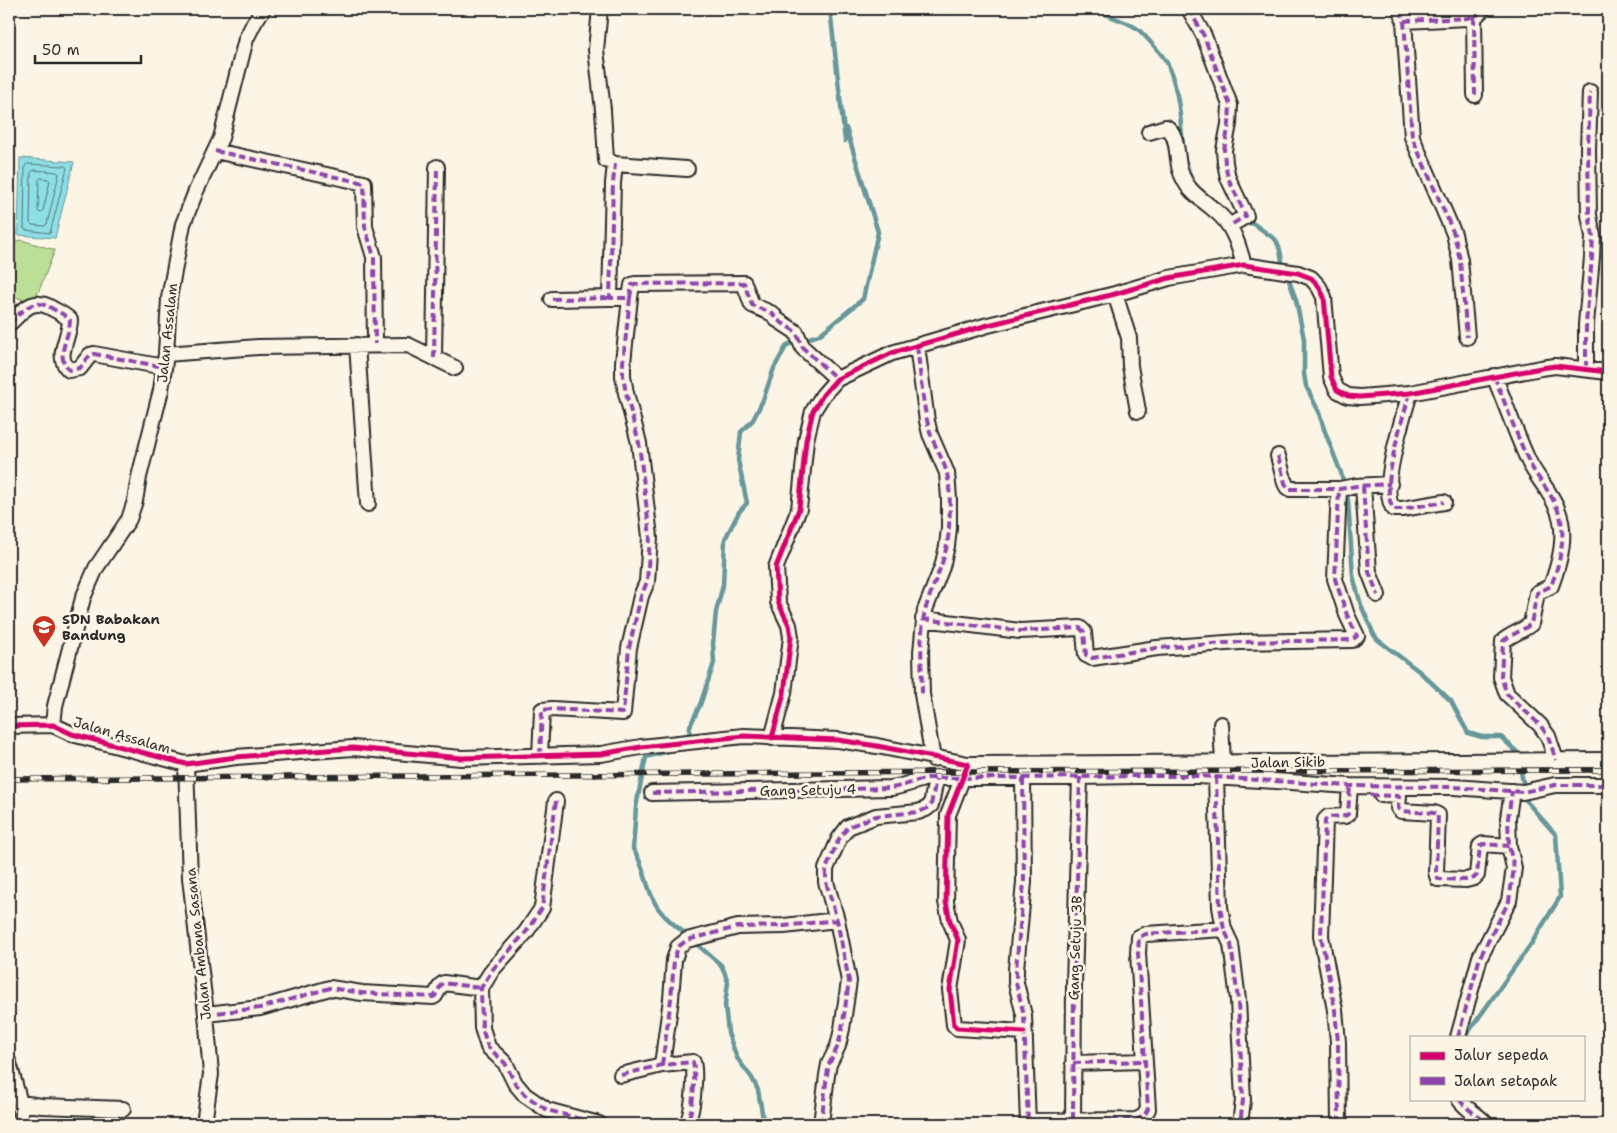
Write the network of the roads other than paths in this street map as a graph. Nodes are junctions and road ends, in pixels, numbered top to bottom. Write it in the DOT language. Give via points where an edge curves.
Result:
graph roads {
  1 [pos="263,9"];
  2 [pos="600,9"];
  3 [pos="1188,9"];
  4 [pos="1478,13"];
  5 [pos="1402,15"];
  6 [pos="1590,92"];
  7 [pos="1475,96"];
  8 [pos="1149,132"];
  9 [pos="215,152"];
  10 [pos="615,164"];
  11 [pos="437,166"];
  12 [pos="687,169"];
  13 [pos="1235,223"];
  14 [pos="1244,264"];
  15 [pos="1115,294"];
  16 [pos="610,298"];
  17 [pos="630,298"];
  18 [pos="552,299"];
  19 [pos="9,324"];
  20 [pos="1467,337"];
  21 [pos="375,344"];
  22 [pos="357,345"];
  23 [pos="917,346"];
  24 [pos="434,358"];
  25 [pos="165,360"];
  26 [pos="455,368"];
  27 [pos="1586,369"];
  28 [pos="1608,372"];
  29 [pos="1494,376"];
  30 [pos="837,379"];
  31 [pos="1410,393"];
  32 [pos="1138,411"];
  33 [pos="1278,456"];
  34 [pos="1390,484"];
  35 [pos="1359,486"];
  36 [pos="1339,489"];
  37 [pos="1444,502"];
  38 [pos="368,504"];
  39 [pos="1378,595"];
  40 [pos="924,619"];
  41 [pos="1221,724"];
  42 [pos="53,725"];
  43 [pos="9,726"];
  44 [pos="772,738"];
  45 [pos="540,756"];
  46 [pos="933,758"];
  47 [pos="1556,760"];
  48 [pos="1608,760"];
  49 [pos="1223,763"];
  50 [pos="186,764"];
  51 [pos="965,771"];
  52 [pos="1080,777"];
  53 [pos="1216,777"];
  54 [pos="1023,778"];
  55 [pos="936,779"];
  56 [pos="1608,785"];
  57 [pos="1350,786"];
  58 [pos="1517,792"];
  59 [pos="652,793"];
  60 [pos="1370,795"];
  61 [pos="556,801"];
  62 [pos="1509,846"];
  63 [pos="837,920"];
  64 [pos="1224,929"];
  65 [pos="481,988"];
  66 [pos="206,1014"];
  67 [pos="1024,1032"];
  68 [pos="1458,1036"];
  69 [pos="1145,1061"];
  70 [pos="9,1063"];
  71 [pos="1073,1063"];
  72 [pos="662,1065"];
  73 [pos="621,1075"];
  74 [pos="20,1103"];
  75 [pos="1461,1103"];
  76 [pos="123,1109"];
  77 [pos="1073,1120"];
  78 [pos="1484,1122"];
  79 [pos="1027,1123"];
  80 [pos="20,1124"];
  81 [pos="204,1124"];
  82 [pos="600,1124"];
  83 [pos="686,1124"];
  84 [pos="821,1124"];
  85 [pos="1240,1124"];
  86 [pos="1339,1124"];
  1 -- 9 [label="street, Jalan Assalam" via="246,39 227,118"];
  2 -- 10 [label="street" via="596,50 606,158 607,162"];
  3 -- 13 [label="street" via="1204,36 1230,105 1225,163 1228,178 1246,216"];
  4 -- 5 [label="street"];
  4 -- 7 [label="street"];
  5 -- 20 [label="street" via="1412,136 1454,234 1460,260"];
  6 -- 27 [label="street" via="1588,149 1592,250"];
  8 -- 13 [label="street" via="1166,127 1174,134 1179,168 1188,189 1221,216"];
  9 -- 21 [label="street" via="364,183 364,227 374,257"];
  9 -- 25 [label="street, Jalan Assalam" via="183,224 169,298"];
  10 -- 12 [label="street"];
  10 -- 16 [label="street"];
  11 -- 24 [label="street"];
  13 -- 14 [label="street"];
  14 -- 15 [label="street" via="1169,278"];
  14 -- 31 [label="street" via="1298,273 1311,278 1319,286 1324,297 1331,377 1337,390 1348,396 1360,397"];
  15 -- 23 [label="street"];
  15 -- 32 [label="street" via="1129,338"];
  16 -- 17 [label="street"];
  16 -- 18 [label="street"];
  17 -- 30 [label="street" via="635,284 744,283 752,305 773,314 796,332 802,348"];
  17 -- 45 [label="street" via="623,376 639,443 650,537 647,582 629,648 624,711 542,710"];
  19 -- 25 [label="street" via="30,305 37,303 44,303 70,320 62,358 70,370 80,368 94,354"];
  21 -- 22 [label="street"];
  21 -- 24 [label="street" via="408,345"];
  22 -- 25 [label="street" via="258,347"];
  22 -- 38 [label="street"];
  23 -- 30 [label="street" via="892,352"];
  23 -- 40 [label="street" via="927,421 947,473 949,500 947,546"];
  24 -- 26 [label="street"];
  25 -- 42 [label="street, Jalan Assalam" via="135,501 129,519 96,568 83,598"];
  27 -- 28 [label="street"];
  27 -- 29 [label="street" via="1548,367"];
  29 -- 31 [label="street"];
  29 -- 47 [label="street" via="1530,462 1557,508 1562,527 1562,545 1551,586 1537,593 1531,624 1503,642 1501,677 1507,694 1548,736"];
  30 -- 44 [label="street" via="813,410 798,510 776,567 778,602 791,637 784,693"];
  31 -- 34 [label="street" via="1394,448"];
  33 -- 36 [label="street" via="1290,489"];
  34 -- 35 [label="street"];
  34 -- 37 [label="street" via="1394,508"];
  35 -- 36 [label="street"];
  35 -- 39 [label="street" via="1369,572"];
  36 -- 40 [label="street" via="1335,579 1357,636 1352,640 1231,642 1157,648 1092,658 1086,655 1084,632 1080,628 1020,631"];
  40 -- 46 [label="street" via="922,694"];
  41 -- 49 [label="street"];
  42 -- 43 [label="street"];
  42 -- 50 [label="street, Jalan Assalam" via="72,734"];
  44 -- 45 [label="street" via="744,736 601,754"];
  44 -- 46 [label="street" via="838,740"];
  45 -- 50 [label="street" via="461,758 353,748"];
  46 -- 51 [label="street"];
  47 -- 48 [label="street, Jalan Sikib"];
  47 -- 49 [label="street, Jalan Sikib"];
  49 -- 51 [label="street, Jalan Sikib"];
  50 -- 66 [label="street, Jalan Ambana Sasana" via="190,878"];
  51 -- 54 [label="street"];
  51 -- 55 [label="street, Gang Setuju 4"];
  51 -- 67 [label="street" via="948,815 946,902 958,940 950,990 954,1026"];
  52 -- 53 [label="street"];
  52 -- 54 [label="street"];
  52 -- 71 [label="street, Gang Setuju 3B"];
  53 -- 57 [label="street"];
  53 -- 64 [label="street" via="1220,908"];
  54 -- 67 [label="street" via="1024,882 1016,982 1024,1015"];
  55 -- 59 [label="street, Gang Setuju 4" via="891,788"];
  55 -- 63 [label="street" via="931,805 926,809 860,821 848,827 839,838 826,869 826,882"];
  56 -- 58 [label="street" via="1562,785"];
  57 -- 58 [label="street" via="1454,787"];
  57 -- 86 [label="street" via="1347,815 1328,816 1325,820 1321,936 1335,1010"];
  58 -- 62 [label="street" via="1508,818"];
  60 -- 62 [label="street" via="1398,796 1401,811 1438,816 1438,879 1474,878 1480,846"];
  61 -- 65 [label="street" via="542,908"];
  62 -- 68 [label="street" via="1514,868 1510,901 1480,957"];
  63 -- 72 [label="street" via="738,927 687,940 678,947"];
  63 -- 84 [label="street" via="849,981 838,1046 827,1074"];
  64 -- 69 [label="street" via="1139,937"];
  64 -- 85 [label="street" via="1231,944 1238,1000 1243,1100"];
  65 -- 66 [label="street" via="444,983 435,996 362,993 330,988 260,1008"];
  65 -- 82 [label="street" via="485,1039 492,1052 505,1063 520,1090 547,1110"];
  66 -- 81 [label="street, Jalan Ambana Sasana" via="210,1074"];
  67 -- 79 [label="street"];
  69 -- 71 [label="street"];
  69 -- 77 [label="street" via="1148,1109 1144,1116 1136,1120"];
  70 -- 74 [label="street"];
  71 -- 77 [label="street, Gang Setuju 3B"];
  72 -- 73 [label="street"];
  72 -- 83 [label="street" via="694,1064 690,1119"];
  74 -- 76 [label="street"];
  74 -- 80 [label="street"];
  75 -- 78 [label="street"];
  77 -- 79 [label="street"];
}
